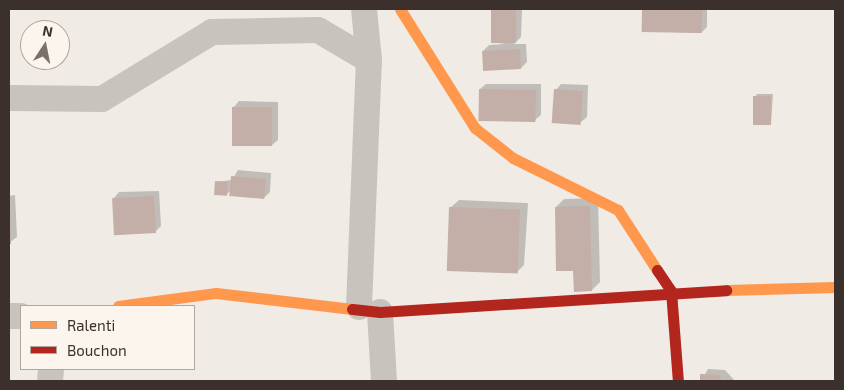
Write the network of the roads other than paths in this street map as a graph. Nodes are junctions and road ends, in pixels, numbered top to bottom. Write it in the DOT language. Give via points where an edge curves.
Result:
graph roads {
  1 [pos="364,9"];
  2 [pos="400,9"];
  3 [pos="369,60"];
  4 [pos="9,98"];
  5 [pos="835,287"];
  6 [pos="671,291"];
  7 [pos="126,305"];
  8 [pos="369,309"];
  9 [pos="384,381"];
  10 [pos="678,381"];
  1 -- 3 [label="street"];
  2 -- 6 [label="street" via="475,128 513,158 618,210"];
  3 -- 4 [label="street" via="318,30 212,32 102,99"];
  3 -- 8 [label="street"];
  5 -- 6 [label="street"];
  6 -- 8 [label="street"];
  6 -- 10 [label="street"];
  7 -- 8 [label="street" via="216,293"];
  8 -- 9 [label="street"];
}
